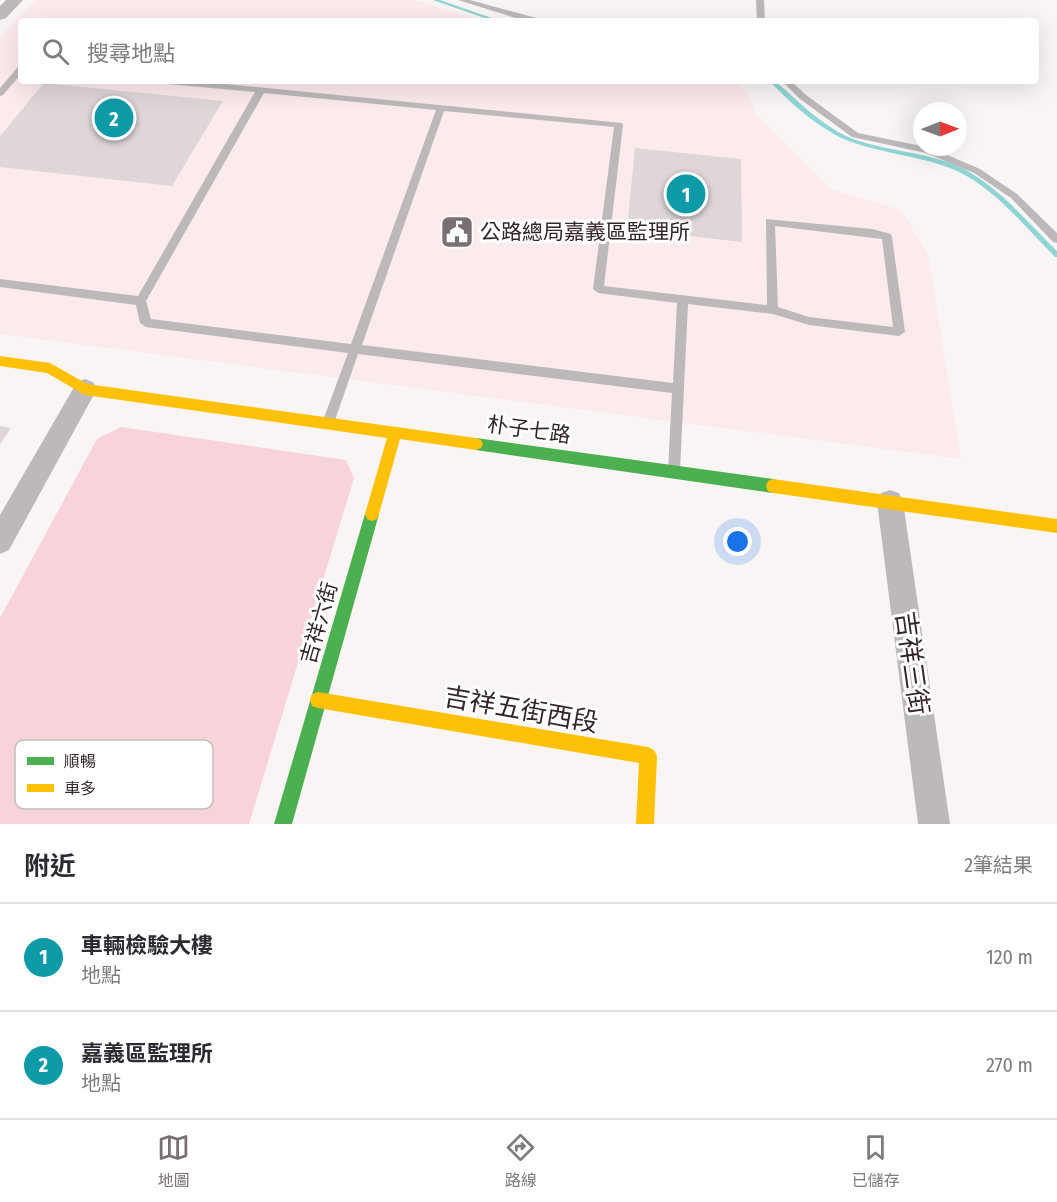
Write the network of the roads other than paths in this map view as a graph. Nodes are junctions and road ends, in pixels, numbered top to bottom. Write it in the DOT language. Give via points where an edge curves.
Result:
graph roads {
  1 [pos="15,0"];
  2 [pos="462,0"];
  3 [pos="760,0"];
  4 [pos="0,15"];
  5 [pos="522,18"];
  6 [pos="761,18"];
  7 [pos="18,72"];
  8 [pos="199,84"];
  9 [pos="789,84"];
  10 [pos="261,90"];
  11 [pos="0,93"];
  12 [pos="441,108"];
  13 [pos="1057,239"];
  14 [pos="1,285"];
  15 [pos="683,299"];
  16 [pos="141,301"];
  17 [pos="773,310"];
  18 [pos="355,350"];
  19 [pos="0,362"];
  20 [pos="85,389"];
  21 [pos="679,389"];
  22 [pos="328,423"];
  23 [pos="395,433"];
  24 [pos="674,472"];
  25 [pos="890,502"];
  26 [pos="1057,525"];
  27 [pos="0,542"];
  28 [pos="318,700"];
  29 [pos="283,824"];
  30 [pos="645,824"];
  31 [pos="934,824"];
  1 -- 4 [label="street"];
  2 -- 5 [label="lane"];
  3 -- 6 [label="lane"];
  7 -- 11 [label="lane"];
  8 -- 10 [label="lane"];
  9 -- 13 [label="lane" via="855,135 928,150 977,171 1014,196"];
  10 -- 12 [label="lane"];
  10 -- 16 [label="lane"];
  12 -- 15 [label="lane" via="619,126 598,288"];
  12 -- 18 [label="lane"];
  14 -- 16 [label="lane"];
  15 -- 17 [label="lane"];
  15 -- 21 [label="lane"];
  16 -- 18 [label="lane" via="146,323"];
  17 -- 17 [label="lane" via="808,321 899,332 887,237 770,222"];
  18 -- 21 [label="lane"];
  18 -- 22 [label="lane"];
  19 -- 20 [label="street, 朴子七路" via="50,369"];
  20 -- 22 [label="street, 朴子七路"];
  20 -- 27 [label="street"];
  21 -- 24 [label="lane"];
  22 -- 23 [label="street, 朴子七路"];
  23 -- 24 [label="street, 朴子七路"];
  23 -- 28 [label="street, 吉祥六街"];
  24 -- 25 [label="street, 朴子七路"];
  25 -- 26 [label="street, 朴子七路"];
  25 -- 31 [label="street, 吉祥三街"];
  28 -- 29 [label="street, 吉祥六街"];
  28 -- 30 [label="street, 吉祥五街西段" via="648,756"];
}
